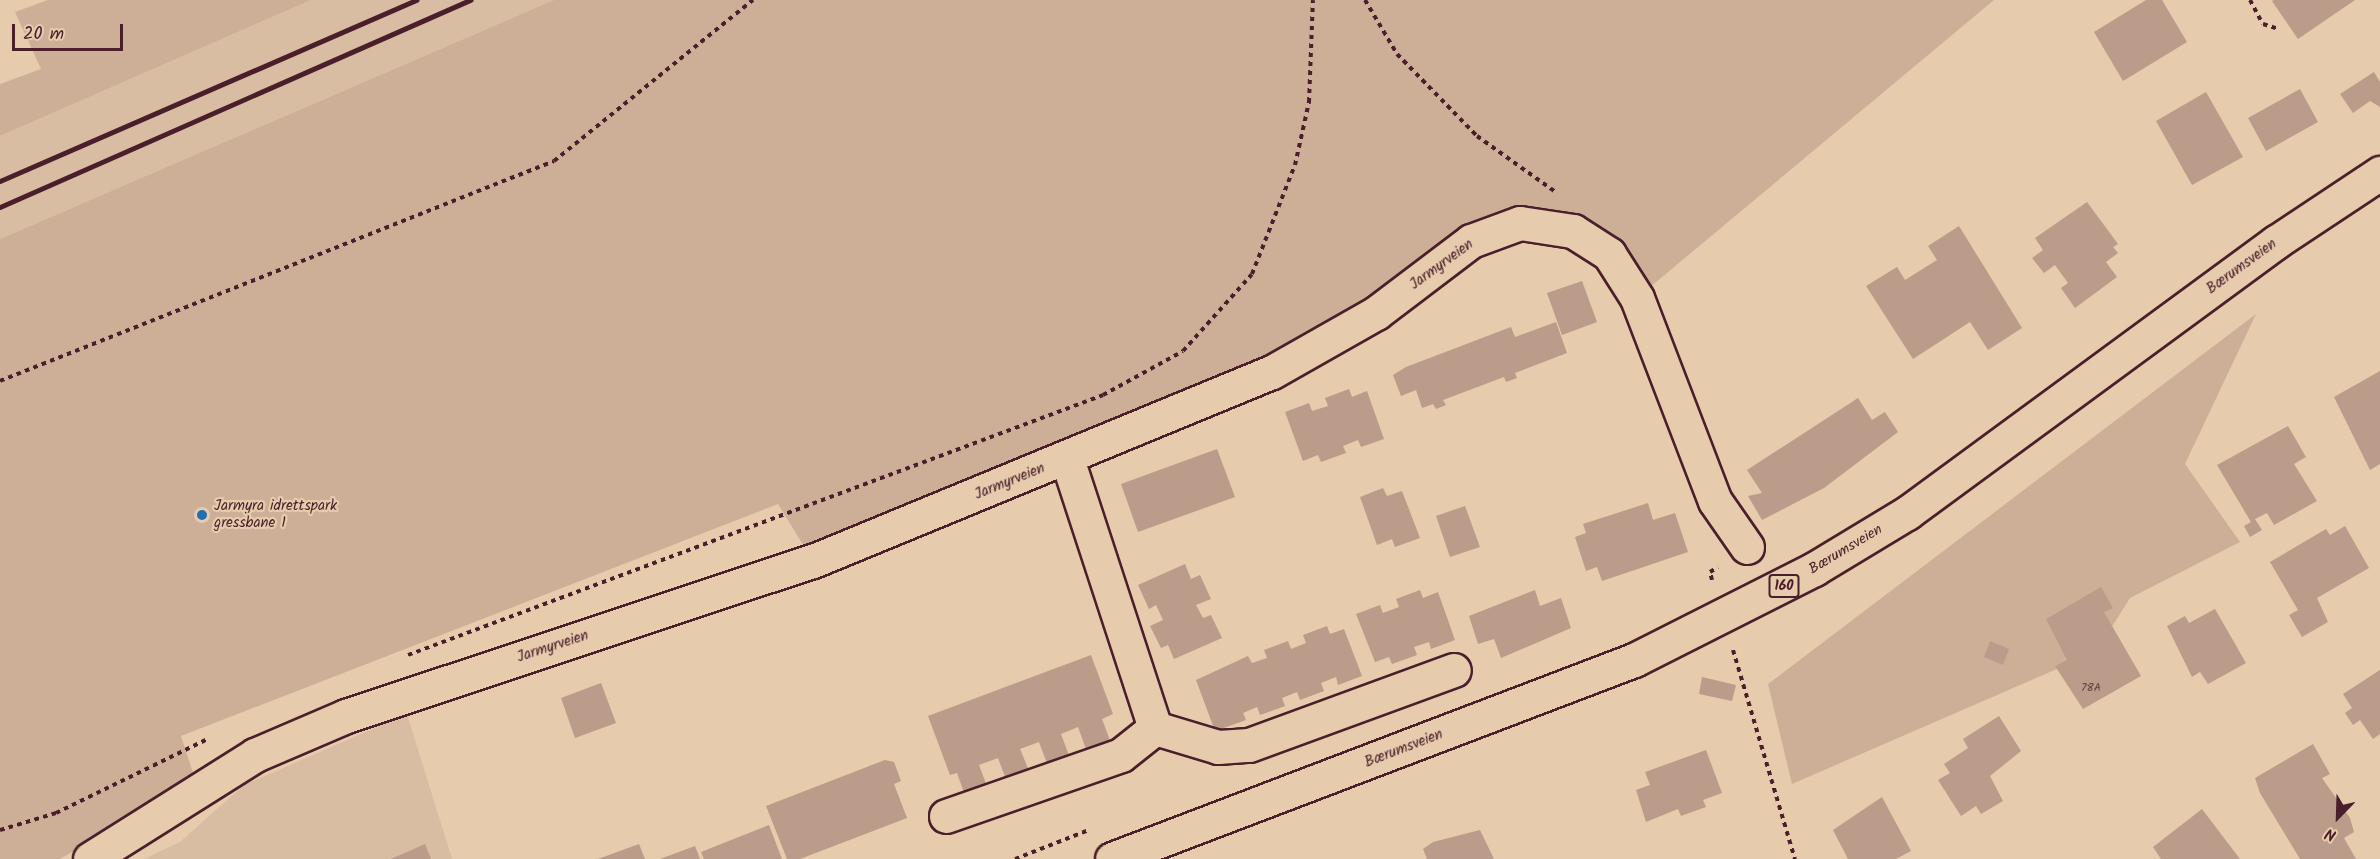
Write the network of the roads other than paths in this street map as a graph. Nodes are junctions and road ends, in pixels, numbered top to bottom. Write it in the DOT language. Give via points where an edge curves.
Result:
graph roads {
  1 [pos="2380,173"];
  2 [pos="1067,459"];
  3 [pos="1747,547"];
  4 [pos="1454,670"];
  5 [pos="1155,728"];
  6 [pos="946,816"];
  7 [pos="90,859"];
  8 [pos="1112,859"];
  1 -- 8 [label="street, Bærumsveien / 160" via="2276,242 1907,513 1814,569 1634,660"];
  2 -- 3 [label="street, Jarmyrveien" via="1272,372 1376,313 1471,241 1520,223 1573,231 1609,254 1637,298 1715,501"];
  2 -- 5 [label="street"];
  2 -- 7 [label="street, Jarmyrveien" via="813,561 346,716 255,755"];
  4 -- 5 [label="street" via="1249,745 1218,747"];
  5 -- 6 [label="street" via="1121,755"];
}
